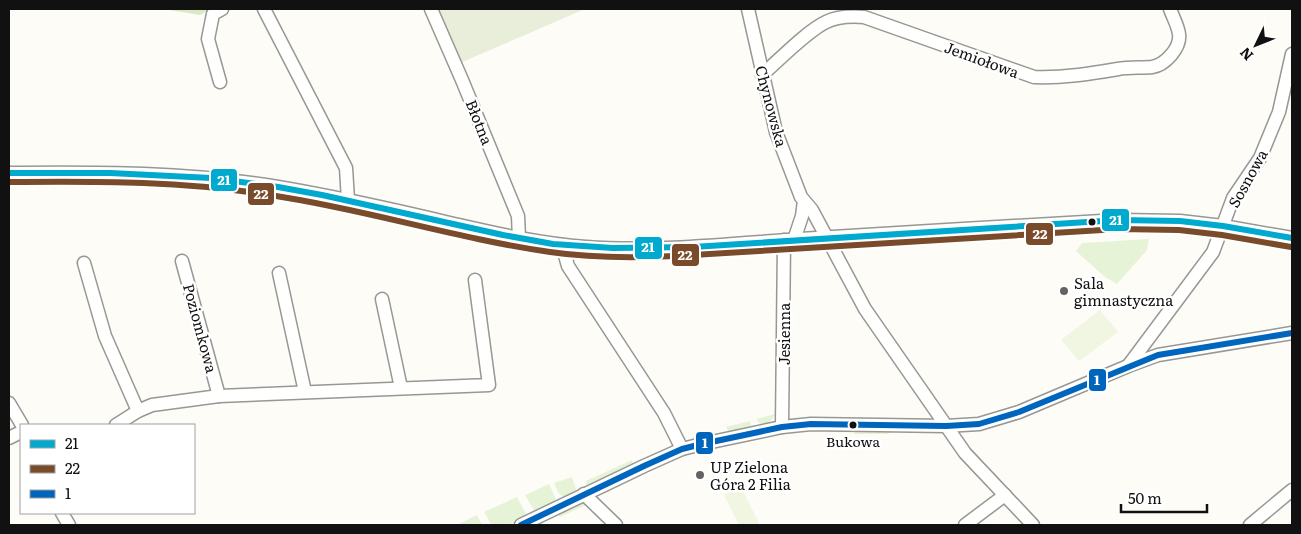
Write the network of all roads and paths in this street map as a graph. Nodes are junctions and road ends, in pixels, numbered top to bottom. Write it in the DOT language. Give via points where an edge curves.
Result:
graph roads {
  1 [pos="222,9"];
  2 [pos="264,9"];
  3 [pos="431,9"];
  4 [pos="748,9"];
  5 [pos="1170,9"];
  6 [pos="1292,54"];
  7 [pos="762,74"];
  8 [pos="220,82"];
  9 [pos="9,173"];
  10 [pos="348,200"];
  11 [pos="804,201"];
  12 [pos="1223,226"];
  13 [pos="519,238"];
  14 [pos="826,238"];
  15 [pos="1292,238"];
  16 [pos="789,240"];
  17 [pos="562,245"];
  18 [pos="182,261"];
  19 [pos="84,263"];
  20 [pos="279,272"];
  21 [pos="475,280"];
  22 [pos="382,299"];
  23 [pos="1292,333"];
  24 [pos="1128,366"];
  25 [pos="401,388"];
  26 [pos="304,392"];
  27 [pos="219,396"];
  28 [pos="9,403"];
  29 [pos="138,411"];
  30 [pos="21,424"];
  31 [pos="118,424"];
  32 [pos="946,426"];
  33 [pos="782,427"];
  34 [pos="682,449"];
  35 [pos="1292,490"];
  36 [pos="584,494"];
  37 [pos="1005,495"];
  38 [pos="62,514"];
  39 [pos="69,525"];
  40 [pos="521,525"];
  41 [pos="616,525"];
  42 [pos="965,525"];
  43 [pos="1033,525"];
  44 [pos="1250,525"];
  1 -- 8 [label="street" via="212,14 208,38"];
  2 -- 10 [label="street" via="346,168"];
  3 -- 13 [label="street, Błotna" via="518,216"];
  4 -- 7 [label="street, Chynowska"];
  5 -- 7 [label="street, Jemiołowa" via="1180,35 1173,53 1164,63 1153,67 1133,66 1057,78 1034,77 864,17 847,16 815,29"];
  6 -- 12 [label="street, Sosnowa" via="1279,112 1260,159 1233,198"];
  7 -- 11 [label="street, Chynowska" via="776,132"];
  9 -- 10 [label="street" via="95,172 195,177"];
  10 -- 13 [label="street"];
  11 -- 14 [label="street, Chynowska"];
  11 -- 16 [label="street" via="802,216"];
  12 -- 14 [label="street" via="1180,221 1119,220"];
  12 -- 15 [label="street"];
  12 -- 24 [label="street, Sosnowa" via="1213,252"];
  13 -- 17 [label="street"];
  14 -- 16 [label="street"];
  14 -- 32 [label="street" via="864,309"];
  16 -- 17 [label="street" via="641,248"];
  16 -- 33 [label="street, Jesienna"];
  17 -- 34 [label="street" via="568,266 664,413"];
  18 -- 27 [label="street, Poziomkowa"];
  19 -- 29 [label="street" via="105,336"];
  20 -- 26 [label="street"];
  21 -- 25 [label="street" via="489,385"];
  22 -- 25 [label="street"];
  23 -- 24 [label="street" via="1158,355"];
  24 -- 32 [label="street" via="999,419"];
  25 -- 26 [label="street"];
  26 -- 27 [label="street"];
  27 -- 29 [label="street" via="152,405"];
  28 -- 30 [label="street"];
  29 -- 31 [label="street"];
  32 -- 33 [label="street" via="811,424"];
  32 -- 37 [label="street" via="969,460"];
  33 -- 34 [label="street"];
  34 -- 36 [label="street"];
  35 -- 44 [label="street"];
  36 -- 40 [label="street"];
  36 -- 41 [label="street"];
  37 -- 42 [label="street"];
  37 -- 43 [label="street"];
  38 -- 39 [label="street"];
}
